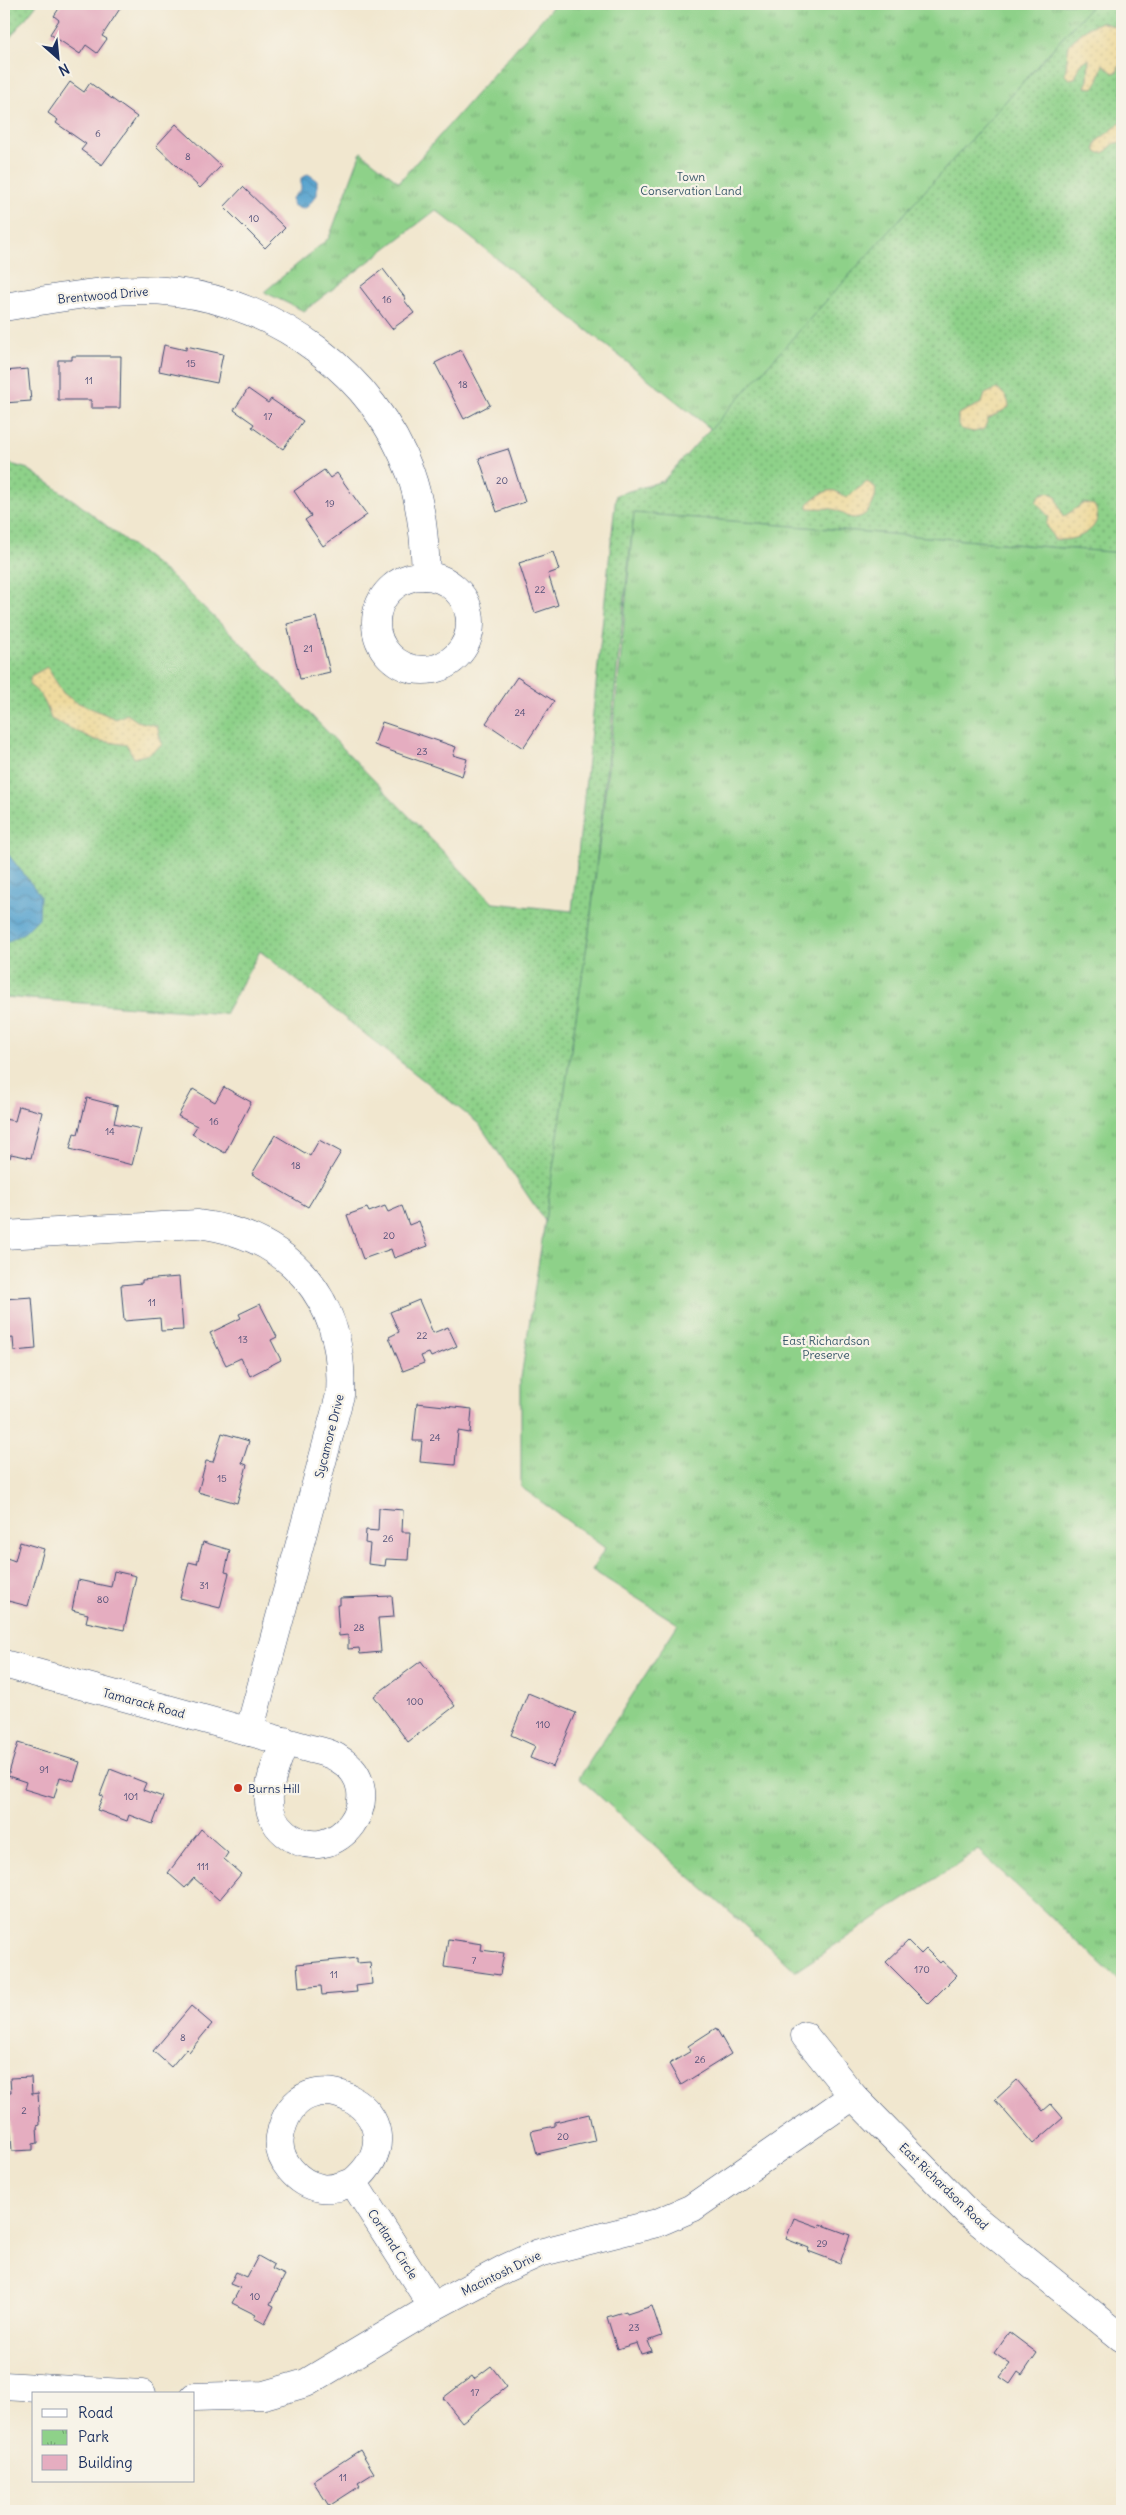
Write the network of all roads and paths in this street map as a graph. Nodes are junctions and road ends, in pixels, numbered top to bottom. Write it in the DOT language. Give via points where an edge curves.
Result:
graph roads {
  1 [pos="4,307"];
  2 [pos="426,576"];
  3 [pos="4,1235"];
  4 [pos="4,1664"];
  5 [pos="249,1732"];
  6 [pos="285,1742"];
  7 [pos="804,2036"];
  8 [pos="852,2096"];
  9 [pos="353,2182"];
  10 [pos="433,2307"];
  11 [pos="1122,2338"];
  12 [pos="4,2386"];
  13 [pos="108,2392"];
  14 [pos="195,2397"];
  1 -- 2 [label="street, Brentwood Drive" via="146,289 177,292 237,306 286,328 348,378 378,412 390,432 416,493 425,539"];
  3 -- 5 [label="street, Sycamore Drive" via="197,1224 218,1226 258,1239 281,1254 306,1278 329,1314 340,1354 340,1395"];
  4 -- 5 [label="street, Tamarack Road"];
  5 -- 6 [label="street, Tamarack Road"];
  7 -- 8 [label="street, East Richardson Road"];
  8 -- 10 [label="street, Macintosh Drive" via="692,2208 657,2223 540,2254 506,2268"];
  8 -- 11 [label="street, East Richardson Road" via="967,2212"];
  9 -- 10 [label="street, Cortland Circle"];
  10 -- 14 [label="street, Macintosh Drive" via="306,2383 264,2395"];
  12 -- 13 [label="street"];
}
